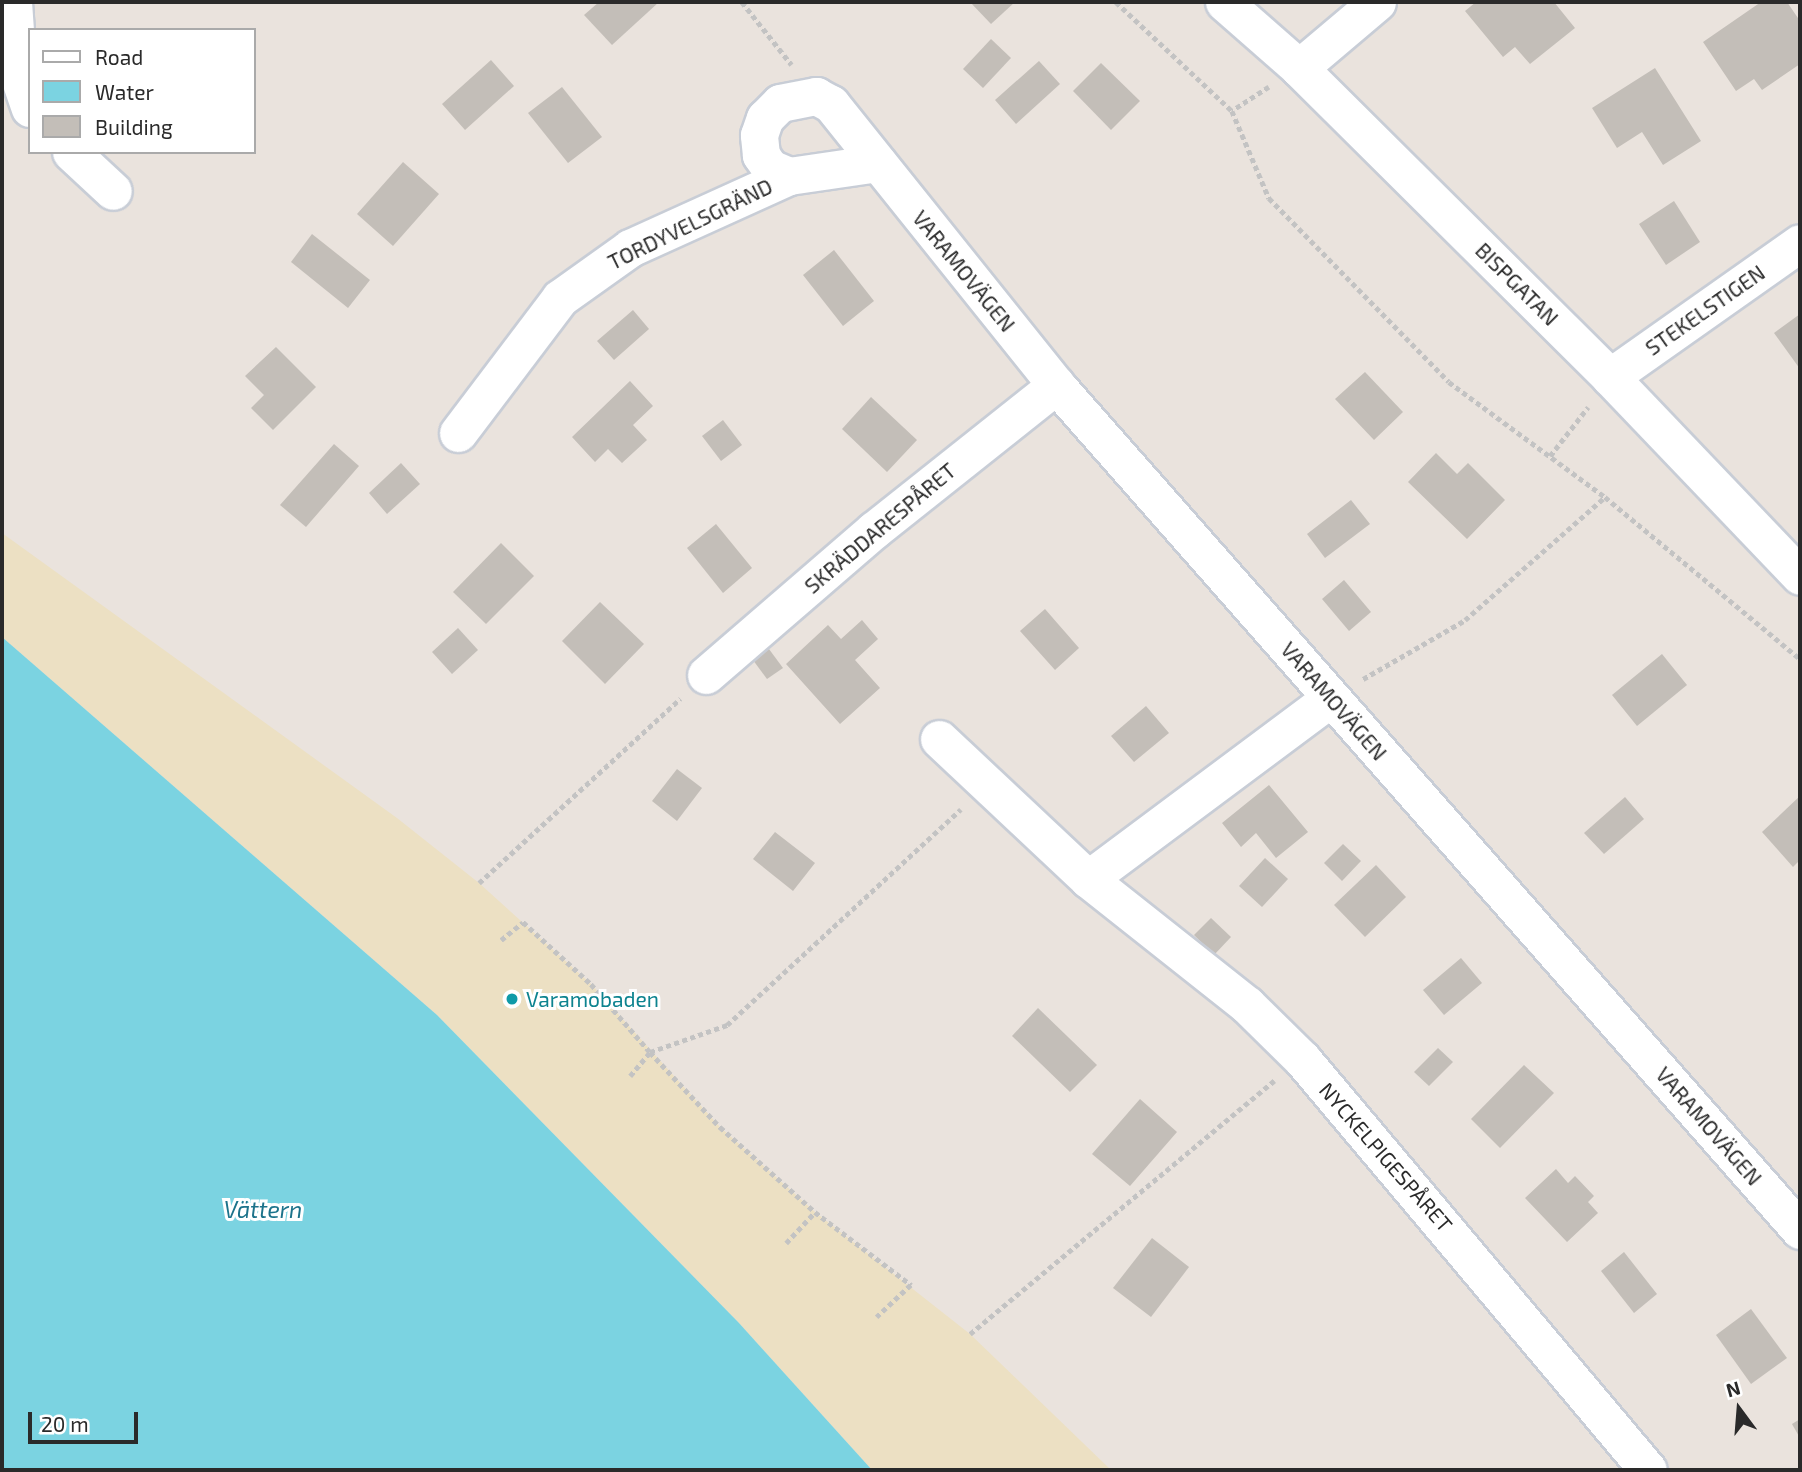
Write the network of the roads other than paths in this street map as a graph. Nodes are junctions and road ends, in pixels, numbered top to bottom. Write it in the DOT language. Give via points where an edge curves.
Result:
graph roads {
  1 [pos="13,2"];
  2 [pos="1224,2"];
  3 [pos="1377,2"];
  4 [pos="1299,68"];
  5 [pos="28,102"];
  6 [pos="73,154"];
  7 [pos="878,163"];
  8 [pos="789,176"];
  9 [pos="113,191"];
  10 [pos="1800,243"];
  11 [pos="1610,377"];
  12 [pos="1056,386"];
  13 [pos="458,433"];
  14 [pos="1800,576"];
  15 [pos="706,675"];
  16 [pos="1331,698"];
  17 [pos="939,739"];
  18 [pos="1088,879"];
  19 [pos="1800,1230"];
  20 [pos="1648,1470"];
  1 -- 5 [label="street" via="19,74"];
  2 -- 4 [label="street, BISPGATAN"];
  3 -- 4 [label="street"];
  4 -- 11 [label="street, BISPGATAN"];
  6 -- 9 [label="street"];
  7 -- 8 [label="street"];
  7 -- 8 [label="street, VARAMOVÄGEN" via="851,125 816,96 780,103 765,118 759,135 761,155 770,169"];
  7 -- 12 [label="street, VARAMOVÄGEN"];
  8 -- 13 [label="street, TORDYVELSGRÄND" via="630,248 570,290 533,330"];
  10 -- 11 [label="street, STEKELSTIGEN"];
  11 -- 14 [label="street, BISPGATAN"];
  12 -- 15 [label="street, SKRÄDDARESPÅRET" via="874,530"];
  12 -- 16 [label="street, VARAMOVÄGEN"];
  16 -- 18 [label="street"];
  16 -- 19 [label="street, VARAMOVÄGEN"];
  17 -- 18 [label="street, NYCKELPIGESPÅRET"];
  18 -- 20 [label="street, NYCKELPIGESPÅRET" via="1247,1005 1302,1059"];
}
